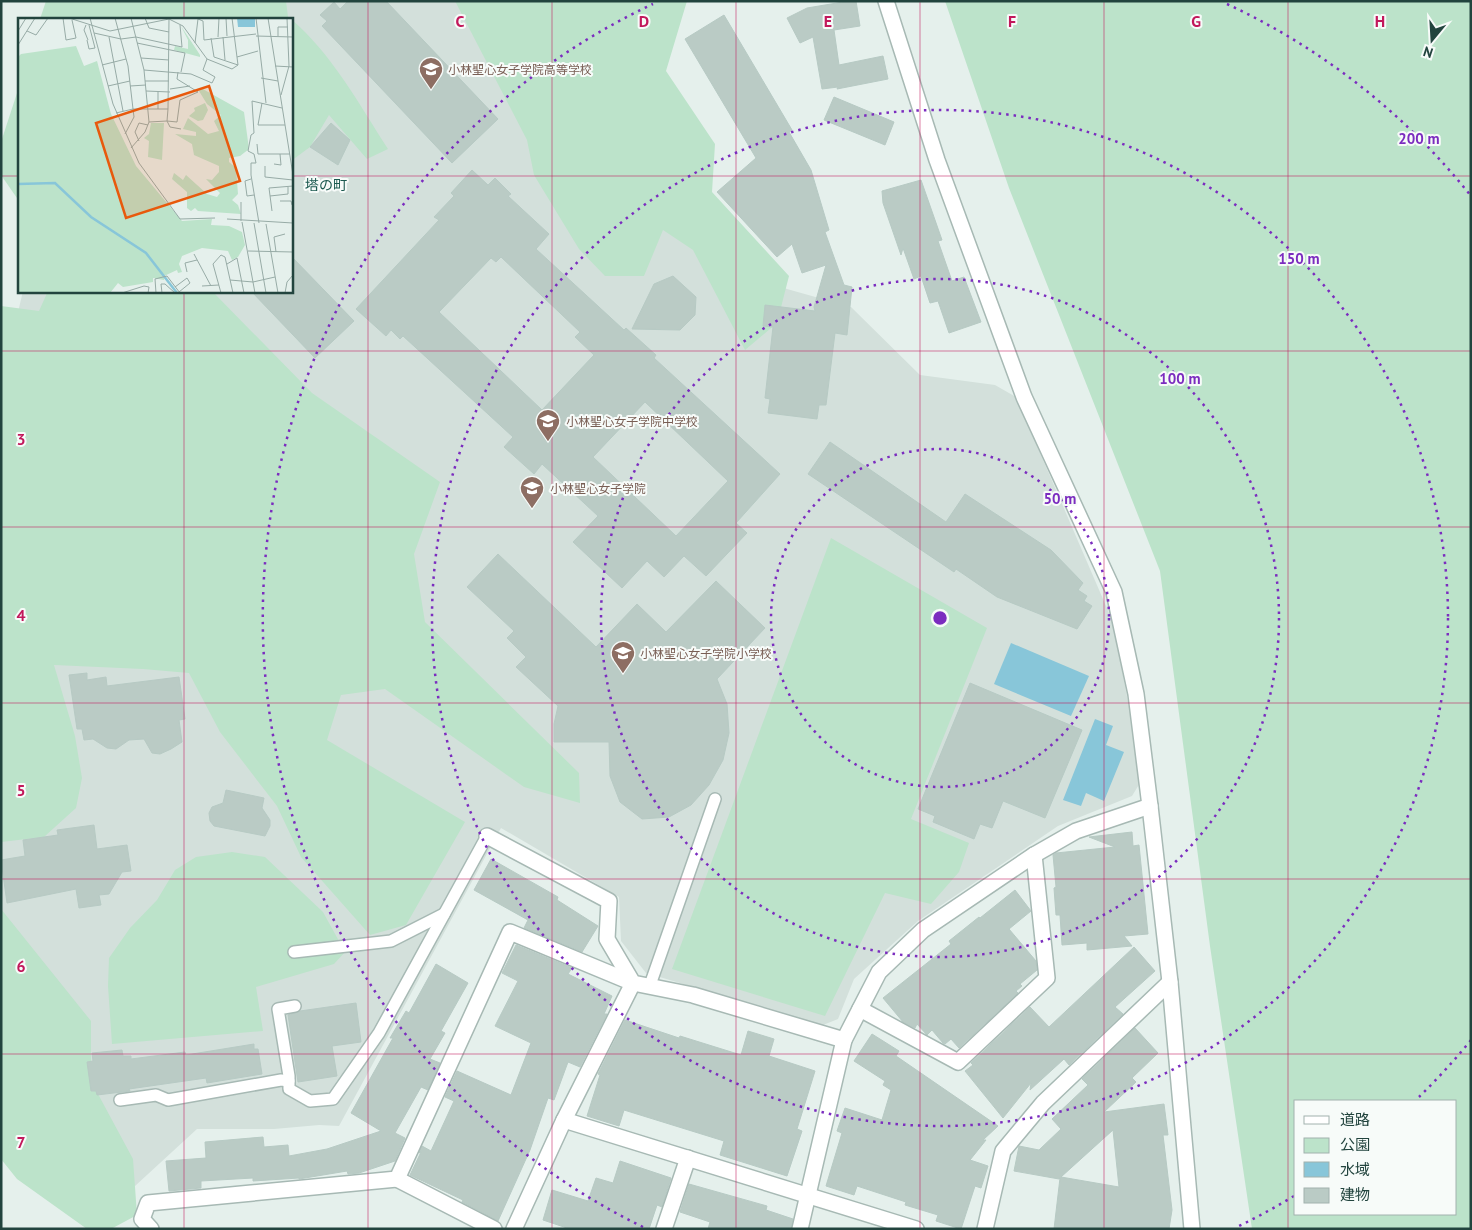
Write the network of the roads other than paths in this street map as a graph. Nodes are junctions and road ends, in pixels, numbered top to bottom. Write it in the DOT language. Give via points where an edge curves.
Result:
graph roads {
  1 [pos="886,1"];
  2 [pos="715,799"];
  3 [pos="1150,806"];
  4 [pos="487,836"];
  5 [pos="1034,855"];
  6 [pos="444,914"];
  7 [pos="294,952"];
  8 [pos="1170,982"];
  9 [pos="633,983"];
  10 [pos="650,986"];
  11 [pos="295,1006"];
  12 [pos="860,1008"];
  13 [pos="844,1040"];
  14 [pos="289,1081"];
  15 [pos="120,1100"];
  16 [pos="564,1120"];
  17 [pos="688,1158"];
  18 [pos="397,1179"];
  19 [pos="809,1196"];
  20 [pos="151,1229"];
  21 [pos="494,1229"];
  22 [pos="514,1229"];
  23 [pos="664,1229"];
  24 [pos="800,1229"];
  25 [pos="916,1229"];
  26 [pos="985,1229"];
  27 [pos="1192,1229"];
  1 -- 3 [label="street" via="937,160 1024,397 1114,592 1136,694"];
  2 -- 10 [label="lane"];
  3 -- 5 [label="street" via="1076,831"];
  3 -- 8 [label="street"];
  4 -- 6 [label="lane"];
  4 -- 9 [label="street" via="609,901 607,939"];
  5 -- 12 [label="street" via="923,930 879,972"];
  5 -- 12 [label="street" via="1047,978 958,1062"];
  6 -- 7 [label="lane" via="390,941"];
  6 -- 14 [label="lane" via="379,1033 332,1098 310,1102 289,1089"];
  8 -- 26 [label="street" via="1043,1103 1003,1152"];
  8 -- 27 [label="street"];
  9 -- 10 [label="street"];
  9 -- 16 [label="street"];
  9 -- 18 [label="street" via="510,932"];
  10 -- 13 [label="street" via="693,995"];
  11 -- 14 [label="lane" via="278,1009"];
  12 -- 13 [label="street"];
  13 -- 19 [label="street"];
  14 -- 15 [label="lane" via="168,1100 156,1094"];
  16 -- 17 [label="street"];
  16 -- 22 [label="street"];
  17 -- 19 [label="street"];
  17 -- 23 [label="street"];
  18 -- 20 [label="street" via="148,1203 142,1219"];
  18 -- 21 [label="street"];
  19 -- 24 [label="street"];
  19 -- 25 [label="street"];
}
